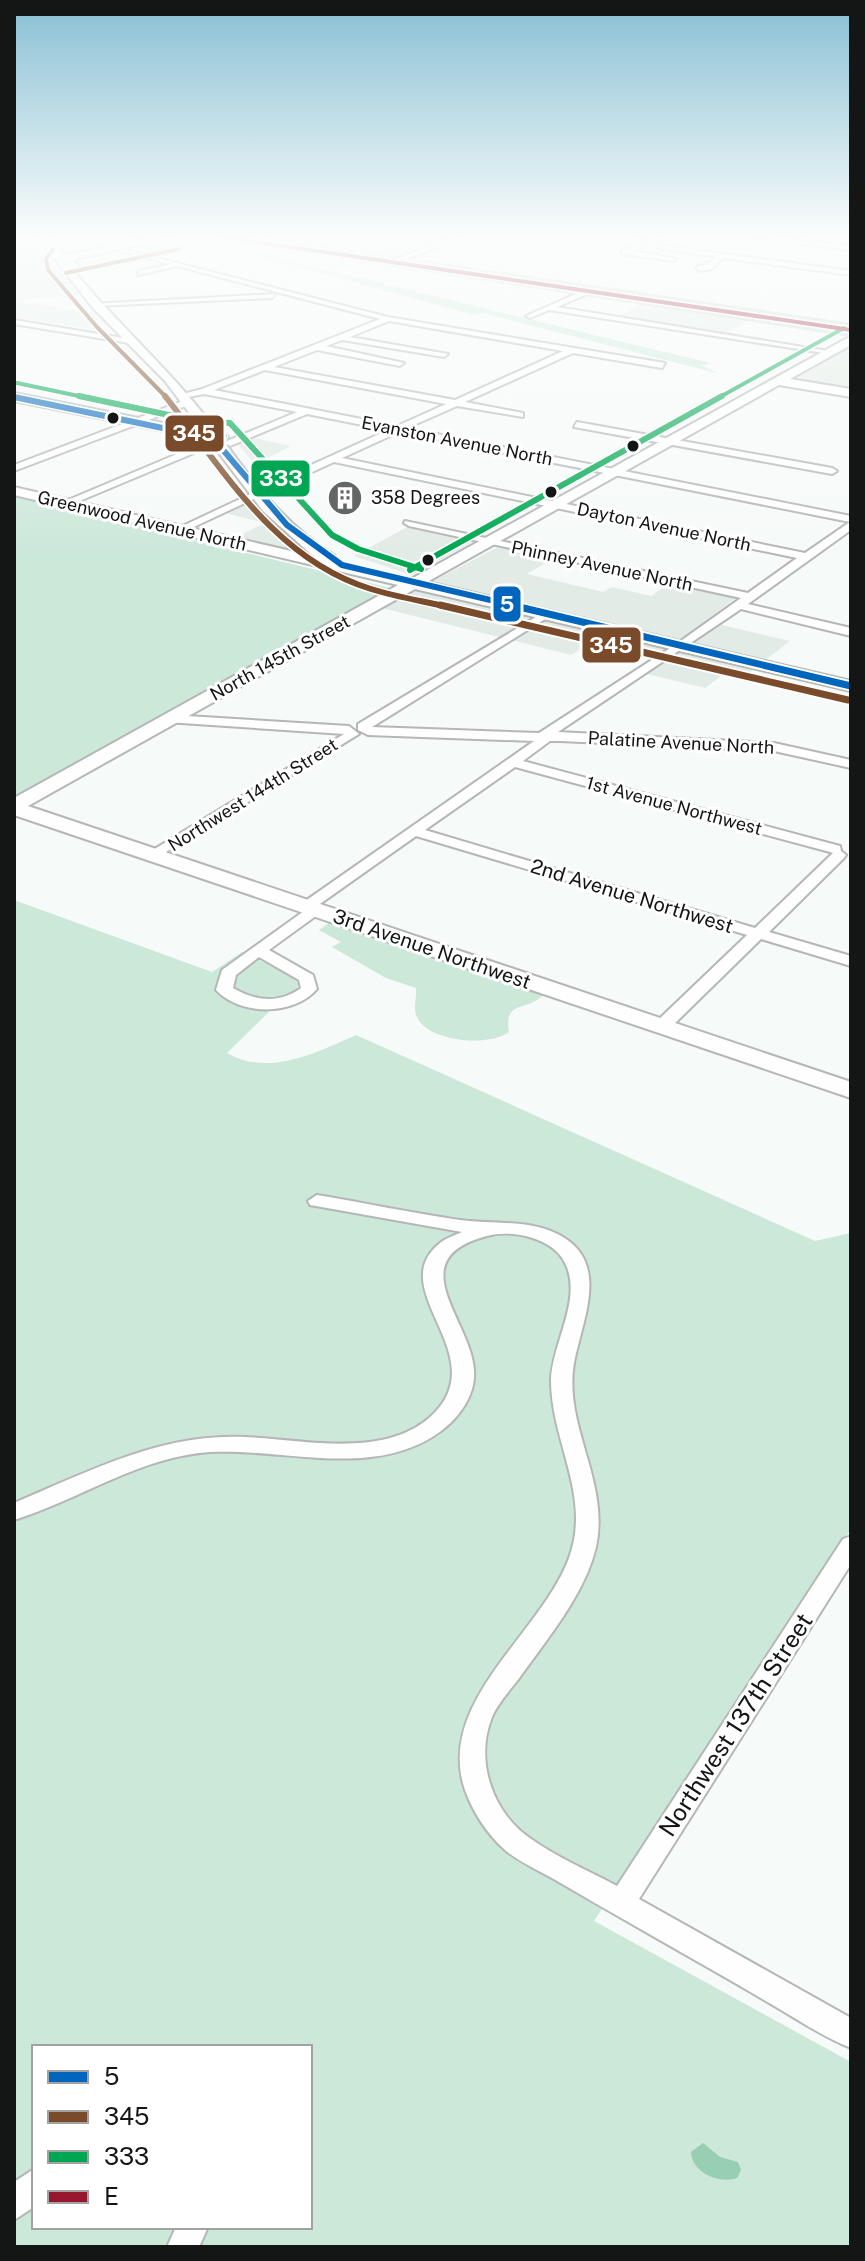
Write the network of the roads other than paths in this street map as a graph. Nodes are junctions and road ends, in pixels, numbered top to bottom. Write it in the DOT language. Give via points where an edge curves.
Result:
graph roads {
  1 [pos="126,341"];
  2 [pos="332,341"];
  3 [pos="362,341"];
  4 [pos="514,341"];
  5 [pos="756,341"];
  6 [pos="850,341"];
  7 [pos="135,342"];
  8 [pos="589,344"];
  9 [pos="316,347"];
  10 [pos="570,350"];
  11 [pos="830,352"];
  12 [pos="444,354"];
  13 [pos="400,363"];
  14 [pos="662,365"];
  15 [pos="263,367"];
  16 [pos="778,381"];
  17 [pos="204,391"];
  18 [pos="851,393"];
  19 [pos="14,397"];
  20 [pos="186,398"];
  21 [pos="456,403"];
  22 [pos="293,408"];
  23 [pos="307,411"];
  24 [pos="520,415"];
  25 [pos="134,422"];
  26 [pos="577,425"];
  27 [pos="398,429"];
  28 [pos="674,440"];
  29 [pos="220,441"];
  30 [pos="332,459"];
  31 [pos="164,462"];
  32 [pos="179,466"];
  33 [pos="14,468"];
  34 [pos="832,471"];
  35 [pos="615,472"];
  36 [pos="14,491"];
  37 [pos="264,491"];
  38 [pos="91,492"];
  39 [pos="105,495"];
  40 [pos="72,504"];
  41 [pos="556,505"];
  42 [pos="851,519"];
  43 [pos="409,523"];
  44 [pos="851,525"];
  45 [pos="179,530"];
  46 [pos="490,542"];
  47 [pos="271,551"];
  48 [pos="316,552"];
  49 [pos="339,555"];
  50 [pos="807,557"];
  51 [pos="351,568"];
  52 [pos="417,582"];
  53 [pos="750,597"];
  54 [pos="738,605"];
  55 [pos="546,614"];
  56 [pos="851,632"];
  57 [pos="682,646"];
  58 [pos="851,686"];
  59 [pos="171,719"];
  60 [pos="358,730"];
  61 [pos="549,737"];
  62 [pos="513,762"];
  63 [pos="851,764"];
  64 [pos="14,807"];
  65 [pos="413,831"];
  66 [pos="847,851"];
  67 [pos="153,856"];
  68 [pos="311,908"];
  69 [pos="758,934"];
  70 [pos="258,950"];
  71 [pos="851,961"];
  72 [pos="661,1027"];
  73 [pos="851,1090"];
  74 [pos="317,1201"];
  75 [pos="486,1229"];
  76 [pos="14,1512"];
  77 [pos="851,1545"];
  78 [pos="620,1905"];
  79 [pos="851,2034"];
  80 [pos="32,2187"];
  81 [pos="14,2204"];
  1 -- 7 [label="street"];
  2 -- 9 [label="street"];
  3 -- 12 [label="street"];
  4 -- 10 [label="street"];
  5 -- 11 [label="street"];
  6 -- 11 [label="main road, North 145th Street"];
  7 -- 20 [label="main road"];
  8 -- 10 [label="street"];
  9 -- 13 [label="street"];
  9 -- 15 [label="street"];
  10 -- 14 [label="street"];
  10 -- 21 [label="street"];
  11 -- 16 [label="main road, North 145th Street"];
  15 -- 17 [label="street"];
  15 -- 21 [label="street"];
  16 -- 18 [label="main road"];
  16 -- 28 [label="main road, North 145th Street"];
  17 -- 20 [label="street"];
  17 -- 22 [label="street, Evanston Avenue North"];
  19 -- 25 [label="main road"];
  20 -- 25 [label="street"];
  20 -- 29 [label="main road"];
  21 -- 24 [label="street"];
  21 -- 27 [label="street"];
  22 -- 23 [label="street, Evanston Avenue North"];
  22 -- 29 [label="street"];
  23 -- 27 [label="street, Evanston Avenue North"];
  23 -- 29 [label="street"];
  25 -- 29 [label="main road"];
  25 -- 33 [label="street"];
  26 -- 28 [label="street"];
  27 -- 30 [label="street"];
  27 -- 35 [label="street, Evanston Avenue North"];
  28 -- 34 [label="street"];
  28 -- 35 [label="main road, North 145th Street"];
  29 -- 31 [label="street"];
  29 -- 32 [label="street"];
  29 -- 37 [label="main road"];
  30 -- 37 [label="street"];
  30 -- 41 [label="street, Dayton Avenue North"];
  31 -- 32 [label="street"];
  31 -- 38 [label="street"];
  32 -- 39 [label="street"];
  35 -- 41 [label="main road, North 145th Street"];
  35 -- 42 [label="street, Evanston Avenue North"];
  36 -- 40 [label="main road, Greenwood Avenue North"];
  37 -- 45 [label="street"];
  37 -- 48 [label="main road" via="295,535"];
  37 -- 49 [label="main road"];
  38 -- 39 [label="street"];
  38 -- 40 [label="street"];
  39 -- 40 [label="street"];
  40 -- 45 [label="main road, Greenwood Avenue North"];
  41 -- 46 [label="main road, North 145th Street"];
  41 -- 50 [label="street, Dayton Avenue North"];
  43 -- 46 [label="street, Phinney Avenue North"];
  44 -- 50 [label="street"];
  45 -- 47 [label="main road, Greenwood Avenue North"];
  46 -- 52 [label="main road, North 145th Street"];
  46 -- 53 [label="street, Phinney Avenue North"];
  47 -- 48 [label="main road, Greenwood Avenue North"];
  47 -- 51 [label="main road, Greenwood Avenue North"];
  48 -- 49 [label="main road, Greenwood Avenue North"];
  48 -- 51 [label="main road"];
  49 -- 52 [label="main road, Greenwood Avenue North"];
  50 -- 53 [label="street"];
  51 -- 52 [label="main road, Greenwood Avenue North"];
  52 -- 55 [label="main road, Greenwood Avenue North"];
  52 -- 59 [label="main road, North 145th Street"];
  53 -- 54 [label="street"];
  54 -- 56 [label="street"];
  54 -- 57 [label="street"];
  55 -- 57 [label="main road, Greenwood Avenue North"];
  55 -- 60 [label="street, Northwest 144th Street"];
  57 -- 58 [label="main road, Greenwood Avenue North"];
  57 -- 61 [label="street"];
  59 -- 60 [label="street"];
  59 -- 64 [label="main road, North 145th Street"];
  60 -- 61 [label="street"];
  60 -- 67 [label="street, Northwest 144th Street"];
  61 -- 62 [label="street"];
  61 -- 63 [label="street, Palatine Avenue North" via="774,747"];
  62 -- 65 [label="street"];
  62 -- 66 [label="street, 1st Avenue Northwest"];
  64 -- 67 [label="main road, 3rd Avenue Northwest"];
  65 -- 68 [label="street"];
  65 -- 69 [label="street, 2nd Avenue Northwest"];
  66 -- 69 [label="street"];
  67 -- 68 [label="main road, 3rd Avenue Northwest"];
  68 -- 70 [label="street"];
  68 -- 72 [label="main road, 3rd Avenue Northwest"];
  69 -- 71 [label="street, 2nd Avenue Northwest"];
  69 -- 72 [label="street"];
  70 -- 70 [label="street" via="228,973 224,990 270,1005 295,1000 309,989 307,978"];
  72 -- 73 [label="main road, 3rd Avenue Northwest"];
  74 -- 75 [label="street"];
  75 -- 76 [label="street" via="450,1244 430,1271 466,1372 457,1404 428,1430 377,1447 186,1446"];
  75 -- 78 [label="street" via="541,1235 576,1260 578,1297 562,1380 591,1510 574,1574 482,1710 471,1746 471,1768 496,1827"];
  77 -- 78 [label="street, Northwest 137th Street"];
  78 -- 79 [label="street"];
  80 -- 81 [label="street"];
}
